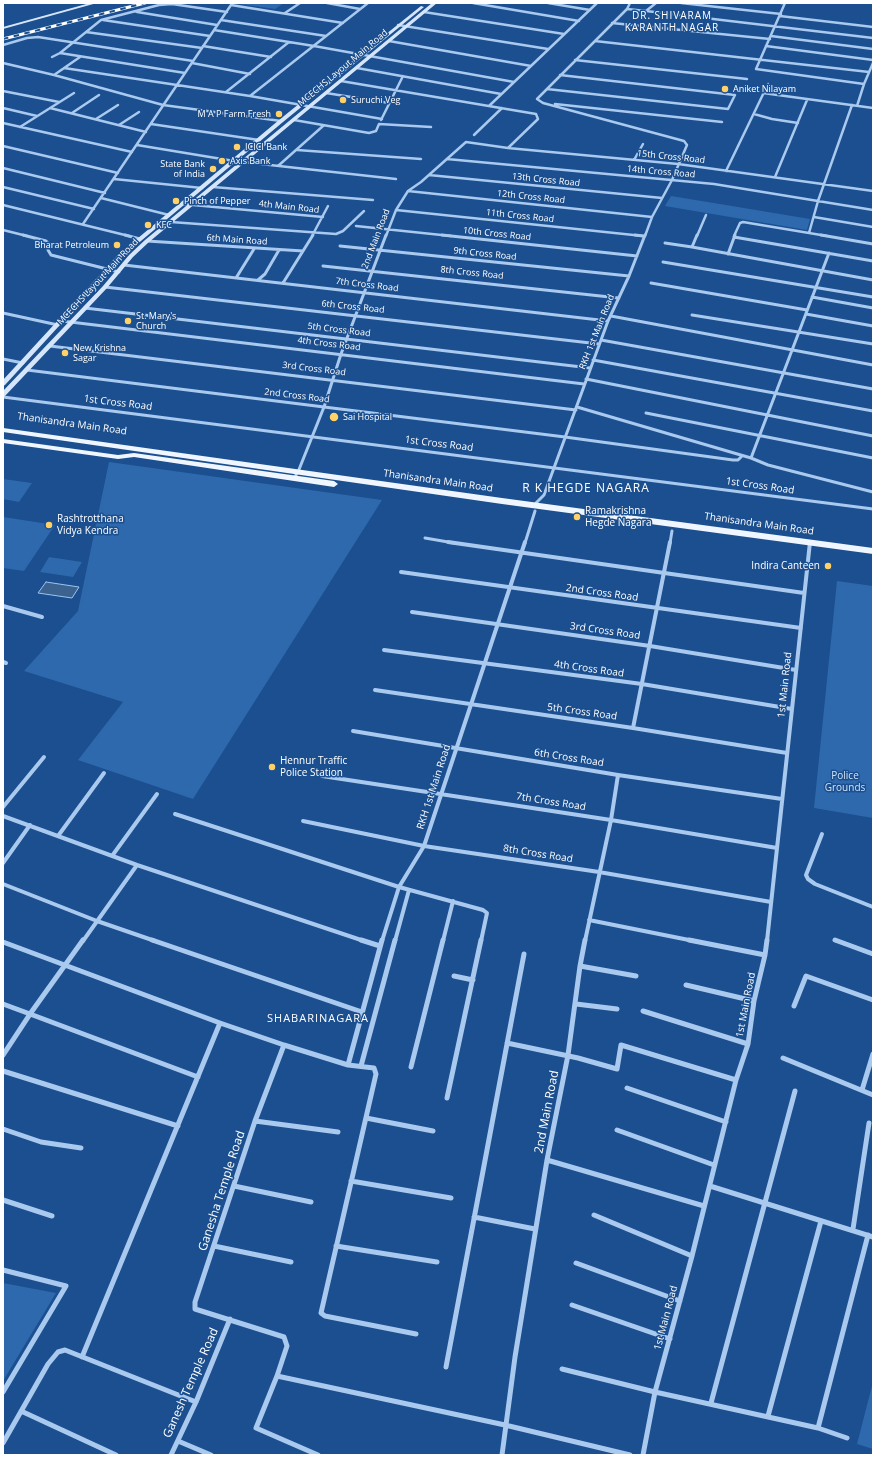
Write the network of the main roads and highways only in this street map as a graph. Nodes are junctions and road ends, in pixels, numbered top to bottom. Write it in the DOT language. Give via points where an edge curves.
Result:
graph roads {
  1 [pos="95,3"];
  2 [pos="426,3"];
  3 [pos="435,3"];
  4 [pos="3,28"];
  5 [pos="3,384"];
  6 [pos="3,396"];
  7 [pos="3,426"];
  8 [pos="3,430"];
  9 [pos="3,437"];
  10 [pos="3,441"];
  11 [pos="124,450"];
  12 [pos="135,451"];
  13 [pos="545,510"];
  14 [pos="810,546"];
  15 [pos="873,551"];
  16 [pos="873,558"];
  1 -- 4 [label="main road"];
  2 -- 5 [label="main road, MCECHS Layout Main Road" via="121,255"];
  3 -- 6 [label="main road, MCECHS Layout Main Road" via="147,241"];
  7 -- 12 [label="main road, Thanisandra Main Road" via="129,442"];
  8 -- 11 [label="main road"];
  9 -- 11 [label="main road"];
  10 -- 12 [label="main road, Thanisandra Main Road" via="118,457"];
  11 -- 12 [label="main road"];
  12 -- 13 [label="main road, Thanisandra Main Road"];
  13 -- 14 [label="main road, Thanisandra Main Road"];
  13 -- 14 [label="main road, Thanisandra Main Road" via="672,530"];
  14 -- 15 [label="main road, Thanisandra Main Road"];
  14 -- 16 [label="main road, Thanisandra Main Road"];
}
